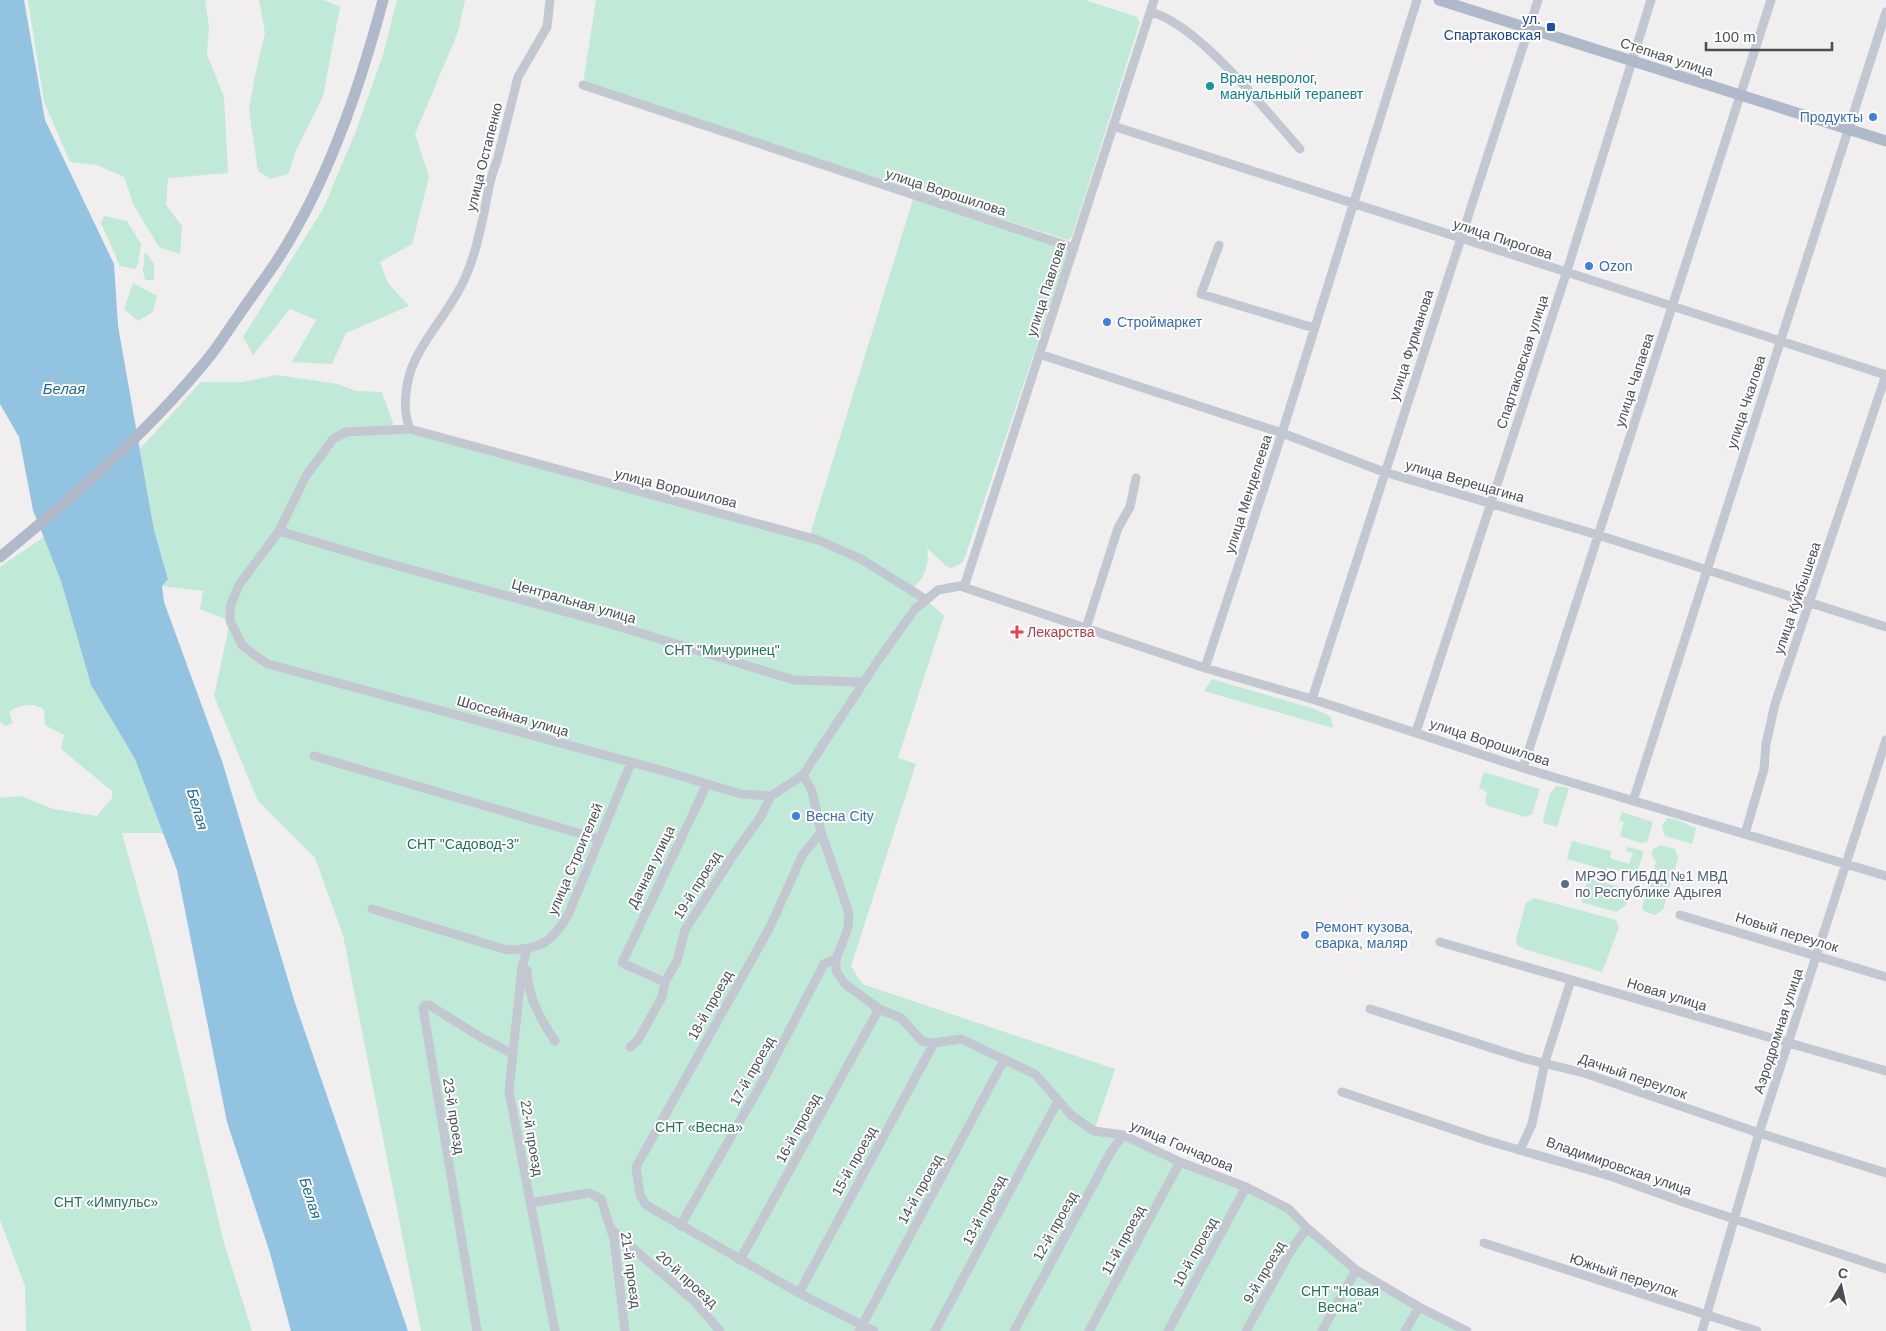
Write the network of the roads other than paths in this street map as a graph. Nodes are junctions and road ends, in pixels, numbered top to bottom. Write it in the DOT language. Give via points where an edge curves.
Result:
graph roads {
  1 [pos="383,0"];
  2 [pos="550,0"];
  3 [pos="1154,0"];
  4 [pos="1417,0"];
  5 [pos="1439,0"];
  6 [pos="1538,0"];
  7 [pos="1651,0"];
  8 [pos="1771,0"];
  9 [pos="1151,12"];
  10 [pos="1886,12"];
  11 [pos="1530,29"];
  12 [pos="1631,60"];
  13 [pos="583,85"];
  14 [pos="1740,97"];
  15 [pos="1113,126"];
  16 [pos="1849,130"];
  17 [pos="1886,141"];
  18 [pos="1300,149"];
  19 [pos="1353,203"];
  20 [pos="1460,240"];
  21 [pos="1219,246"];
  22 [pos="1074,248"];
  23 [pos="1566,274"];
  24 [pos="1672,307"];
  25 [pos="1314,328"];
  26 [pos="1780,342"];
  27 [pos="1040,354"];
  28 [pos="1886,375"];
  29 [pos="410,428"];
  30 [pos="1282,433"];
  31 [pos="1384,472"];
  32 [pos="1136,478"];
  33 [pos="1490,502"];
  34 [pos="279,531"];
  35 [pos="1598,535"];
  36 [pos="0,557"];
  37 [pos="1705,570"];
  38 [pos="964,587"];
  39 [pos="925,599"];
  40 [pos="1810,603"];
  41 [pos="230,621"];
  42 [pos="1886,627"];
  43 [pos="1086,628"];
  44 [pos="1206,668"];
  45 [pos="864,682"];
  46 [pos="1312,699"];
  47 [pos="1416,732"];
  48 [pos="1886,740"];
  49 [pos="314,756"];
  50 [pos="631,763"];
  51 [pos="1523,768"];
  52 [pos="803,775"];
  53 [pos="707,784"];
  54 [pos="771,796"];
  55 [pos="1632,801"];
  56 [pos="821,832"];
  57 [pos="1745,834"];
  58 [pos="599,839"];
  59 [pos="1847,865"];
  60 [pos="1886,876"];
  61 [pos="372,909"];
  62 [pos="1680,915"];
  63 [pos="1440,942"];
  64 [pos="527,950"];
  65 [pos="1816,956"];
  66 [pos="836,959"];
  67 [pos="1886,977"];
  68 [pos="1571,980"];
  69 [pos="665,982"];
  70 [pos="879,1009"];
  71 [pos="1370,1009"];
  72 [pos="555,1040"];
  73 [pos="934,1043"];
  74 [pos="1789,1045"];
  75 [pos="630,1047"];
  76 [pos="513,1054"];
  77 [pos="1004,1060"];
  78 [pos="1545,1062"];
  79 [pos="1886,1071"];
  80 [pos="1342,1092"];
  81 [pos="1058,1102"];
  82 [pos="1760,1133"];
  83 [pos="1123,1135"];
  84 [pos="1521,1148"];
  85 [pos="1180,1162"];
  86 [pos="1886,1173"];
  87 [pos="1246,1187"];
  88 [pos="530,1203"];
  89 [pos="1734,1219"];
  90 [pos="680,1226"];
  91 [pos="611,1228"];
  92 [pos="1307,1228"];
  93 [pos="1484,1242"];
  94 [pos="740,1260"];
  95 [pos="1886,1269"];
  96 [pos="1356,1270"];
  97 [pos="799,1293"];
  98 [pos="1418,1307"];
  99 [pos="1706,1316"];
  100 [pos="860,1328"];
  101 [pos="477,1331"];
  102 [pos="555,1331"];
  103 [pos="625,1331"];
  104 [pos="720,1331"];
  105 [pos="874,1331"];
  106 [pos="935,1331"];
  107 [pos="1014,1331"];
  108 [pos="1089,1331"];
  109 [pos="1168,1331"];
  110 [pos="1246,1331"];
  111 [pos="1322,1331"];
  112 [pos="1405,1331"];
  113 [pos="1467,1331"];
  114 [pos="1702,1331"];
  115 [pos="1757,1331"];
  1 -- 36 [label="main road" via="335,145 313,196 277,261 206,361 128,446"];
  2 -- 29 [label="street, улица Остапенко" via="547,27 518,76 469,268 409,375 405,411"];
  3 -- 9 [label="street, улица Павлова"];
  4 -- 19 [label="street, улица Менделеева"];
  5 -- 11 [label="main road, Степная улица"];
  6 -- 11 [label="street, улица Фурманова"];
  7 -- 12 [label="street, Спартаковская улица"];
  8 -- 14 [label="street, улица Чапаева"];
  9 -- 15 [label="street, улица Павлова"];
  9 -- 18 [label="street" via="1162,15 1197,37"];
  10 -- 16 [label="street, улица Чкалова"];
  11 -- 12 [label="main road, Степная улица"];
  11 -- 20 [label="street, улица Фурманова"];
  12 -- 14 [label="main road, Степная улица"];
  12 -- 23 [label="street, Спартаковская улица"];
  13 -- 22 [label="street, улица Ворошилова"];
  14 -- 16 [label="main road, Степная улица"];
  14 -- 24 [label="street, улица Чапаева"];
  15 -- 19 [label="street, улица Пирогова"];
  15 -- 22 [label="street, улица Павлова"];
  16 -- 17 [label="main road, Степная улица"];
  16 -- 26 [label="street, улица Чкалова"];
  19 -- 20 [label="street, улица Пирогова"];
  19 -- 25 [label="street, улица Менделеева"];
  20 -- 23 [label="street, улица Пирогова"];
  20 -- 31 [label="street, улица Фурманова"];
  21 -- 25 [label="street" via="1201,294"];
  22 -- 27 [label="street, улица Павлова"];
  23 -- 24 [label="street, улица Пирогова"];
  23 -- 33 [label="street, Спартаковская улица"];
  24 -- 26 [label="street, улица Пирогова"];
  24 -- 35 [label="street, улица Чапаева"];
  25 -- 30 [label="street, улица Менделеева"];
  26 -- 28 [label="street, улица Пирогова"];
  26 -- 37 [label="street, улица Чкалова"];
  27 -- 30 [label="street, улица Верещагина"];
  27 -- 38 [label="street, улица Павлова"];
  28 -- 40 [label="street, улица Куйбышева"];
  29 -- 34 [label="street, улица Ворошилова" via="346,432 333,439 306,476"];
  29 -- 39 [label="street, улица Ворошилова" via="818,540 861,559"];
  30 -- 31 [label="street, улица Верещагина"];
  30 -- 44 [label="street, улица Менделеева"];
  31 -- 33 [label="street, улица Верещагина"];
  31 -- 46 [label="street, улица Фурманова"];
  32 -- 43 [label="street" via="1130,507 1118,528"];
  33 -- 35 [label="street, улица Верещагина"];
  33 -- 47 [label="street, Спартаковская улица"];
  34 -- 41 [label="street, улица Ворошилова" via="239,585 230,607"];
  34 -- 45 [label="street, Центральная улица" via="614,625 794,680"];
  35 -- 37 [label="street, улица Верещагина"];
  35 -- 51 [label="street, улица Чапаева"];
  37 -- 40 [label="street, улица Верещагина"];
  37 -- 55 [label="street, улица Чкалова"];
  38 -- 39 [label="street" via="946,587"];
  38 -- 43 [label="street, улица Ворошилова"];
  39 -- 45 [label="street"];
  40 -- 42 [label="street, улица Верещагина"];
  40 -- 57 [label="street, улица Куйбышева" via="1775,704 1764,768"];
  41 -- 50 [label="street, Шоссейная улица" via="242,645 268,664"];
  43 -- 44 [label="street, улица Ворошилова"];
  44 -- 46 [label="street, улица Ворошилова"];
  45 -- 52 [label="street"];
  46 -- 47 [label="street, улица Ворошилова"];
  47 -- 51 [label="street, улица Ворошилова"];
  48 -- 59 [label="street, Аэродромная улица"];
  49 -- 58 [label="street"];
  50 -- 53 [label="street, Шоссейная улица"];
  50 -- 58 [label="street, улица Строителей"];
  51 -- 55 [label="street, улица Ворошилова"];
  52 -- 54 [label="street"];
  52 -- 56 [label="street" via="812,791"];
  53 -- 54 [label="street, Шоссейная улица" via="741,794"];
  53 -- 69 [label="street, Дачная улица" via="622,963"];
  54 -- 69 [label="street, 19-й проезд" via="760,818 685,930 677,961"];
  55 -- 57 [label="street, улица Ворошилова"];
  56 -- 66 [label="street" via="849,913 848,928"];
  56 -- 90 [label="street, 18-й проезд" via="802,856 770,927 636,1167 640,1195 646,1205"];
  57 -- 59 [label="street, улица Ворошилова"];
  58 -- 64 [label="street, улица Строителей" via="559,931 541,946"];
  59 -- 60 [label="street, улица Ворошилова"];
  59 -- 65 [label="street, Аэродромная улица"];
  61 -- 64 [label="street" via="484,944 507,950"];
  62 -- 65 [label="street, Новый переулок"];
  63 -- 68 [label="street, Новая улица"];
  64 -- 72 [label="street" via="531,996"];
  64 -- 76 [label="street, 22-й проезд" via="522,967"];
  65 -- 67 [label="street, Новый переулок"];
  65 -- 74 [label="street, Аэродромная улица"];
  66 -- 70 [label="street" via="836,971 845,984"];
  66 -- 90 [label="street, 17-й проезд" via="824,964 764,1079"];
  68 -- 74 [label="street, Новая улица"];
  68 -- 78 [label="street"];
  69 -- 75 [label="street, 19-й проезд" via="656,1008 638,1040"];
  70 -- 73 [label="street" via="901,1018 922,1040"];
  70 -- 94 [label="street, 16-й проезд"];
  71 -- 78 [label="street, Дачный переулок" via="1523,1058"];
  73 -- 77 [label="street, улица Гончарова" via="961,1039"];
  73 -- 97 [label="street, 15-й проезд"];
  74 -- 79 [label="street, Новая улица"];
  74 -- 82 [label="street, Аэродромная улица"];
  76 -- 88 [label="street, 22-й проезд" via="510,1091"];
  76 -- 101 [label="street, 23-й проезд" via="430,1005 423,1008"];
  77 -- 81 [label="street, улица Гончарова" via="1035,1074"];
  77 -- 100 [label="street, 14-й проезд"];
  78 -- 82 [label="street, Дачный переулок"];
  78 -- 84 [label="street" via="1532,1124"];
  80 -- 84 [label="street, Владимировская улица" via="1485,1140"];
  81 -- 83 [label="street, улица Гончарова" via="1094,1131"];
  81 -- 106 [label="street, 13-й проезд"];
  82 -- 86 [label="street, Дачный переулок"];
  82 -- 89 [label="street, Аэродромная улица"];
  83 -- 85 [label="street, улица Гончарова"];
  83 -- 107 [label="street, 12-й проезд"];
  84 -- 89 [label="street, Владимировская улица"];
  85 -- 87 [label="street, улица Гончарова"];
  85 -- 108 [label="street, 11-й проезд"];
  87 -- 92 [label="street, улица Гончарова" via="1289,1210"];
  87 -- 109 [label="street, 10-й проезд"];
  88 -- 91 [label="street, 21-й проезд" via="589,1193 601,1199"];
  88 -- 102 [label="street, 22-й проезд"];
  89 -- 95 [label="street, Владимировская улица"];
  89 -- 99 [label="street, Аэродромная улица"];
  90 -- 94 [label="street"];
  91 -- 103 [label="street, 21-й проезд"];
  91 -- 104 [label="street, 20-й проезд" via="693,1300"];
  92 -- 96 [label="street, улица Гончарова"];
  92 -- 110 [label="street, 9-й проезд" via="1292,1248"];
  93 -- 99 [label="street, Южный переулок"];
  94 -- 97 [label="street"];
  96 -- 98 [label="street, улица Гончарова"];
  96 -- 111 [label="street"];
  97 -- 100 [label="street"];
  98 -- 112 [label="street"];
  98 -- 113 [label="street, улица Гончарова"];
  99 -- 114 [label="street, Аэродромная улица"];
  99 -- 115 [label="street, Южный переулок"];
  100 -- 105 [label="street"];
}
